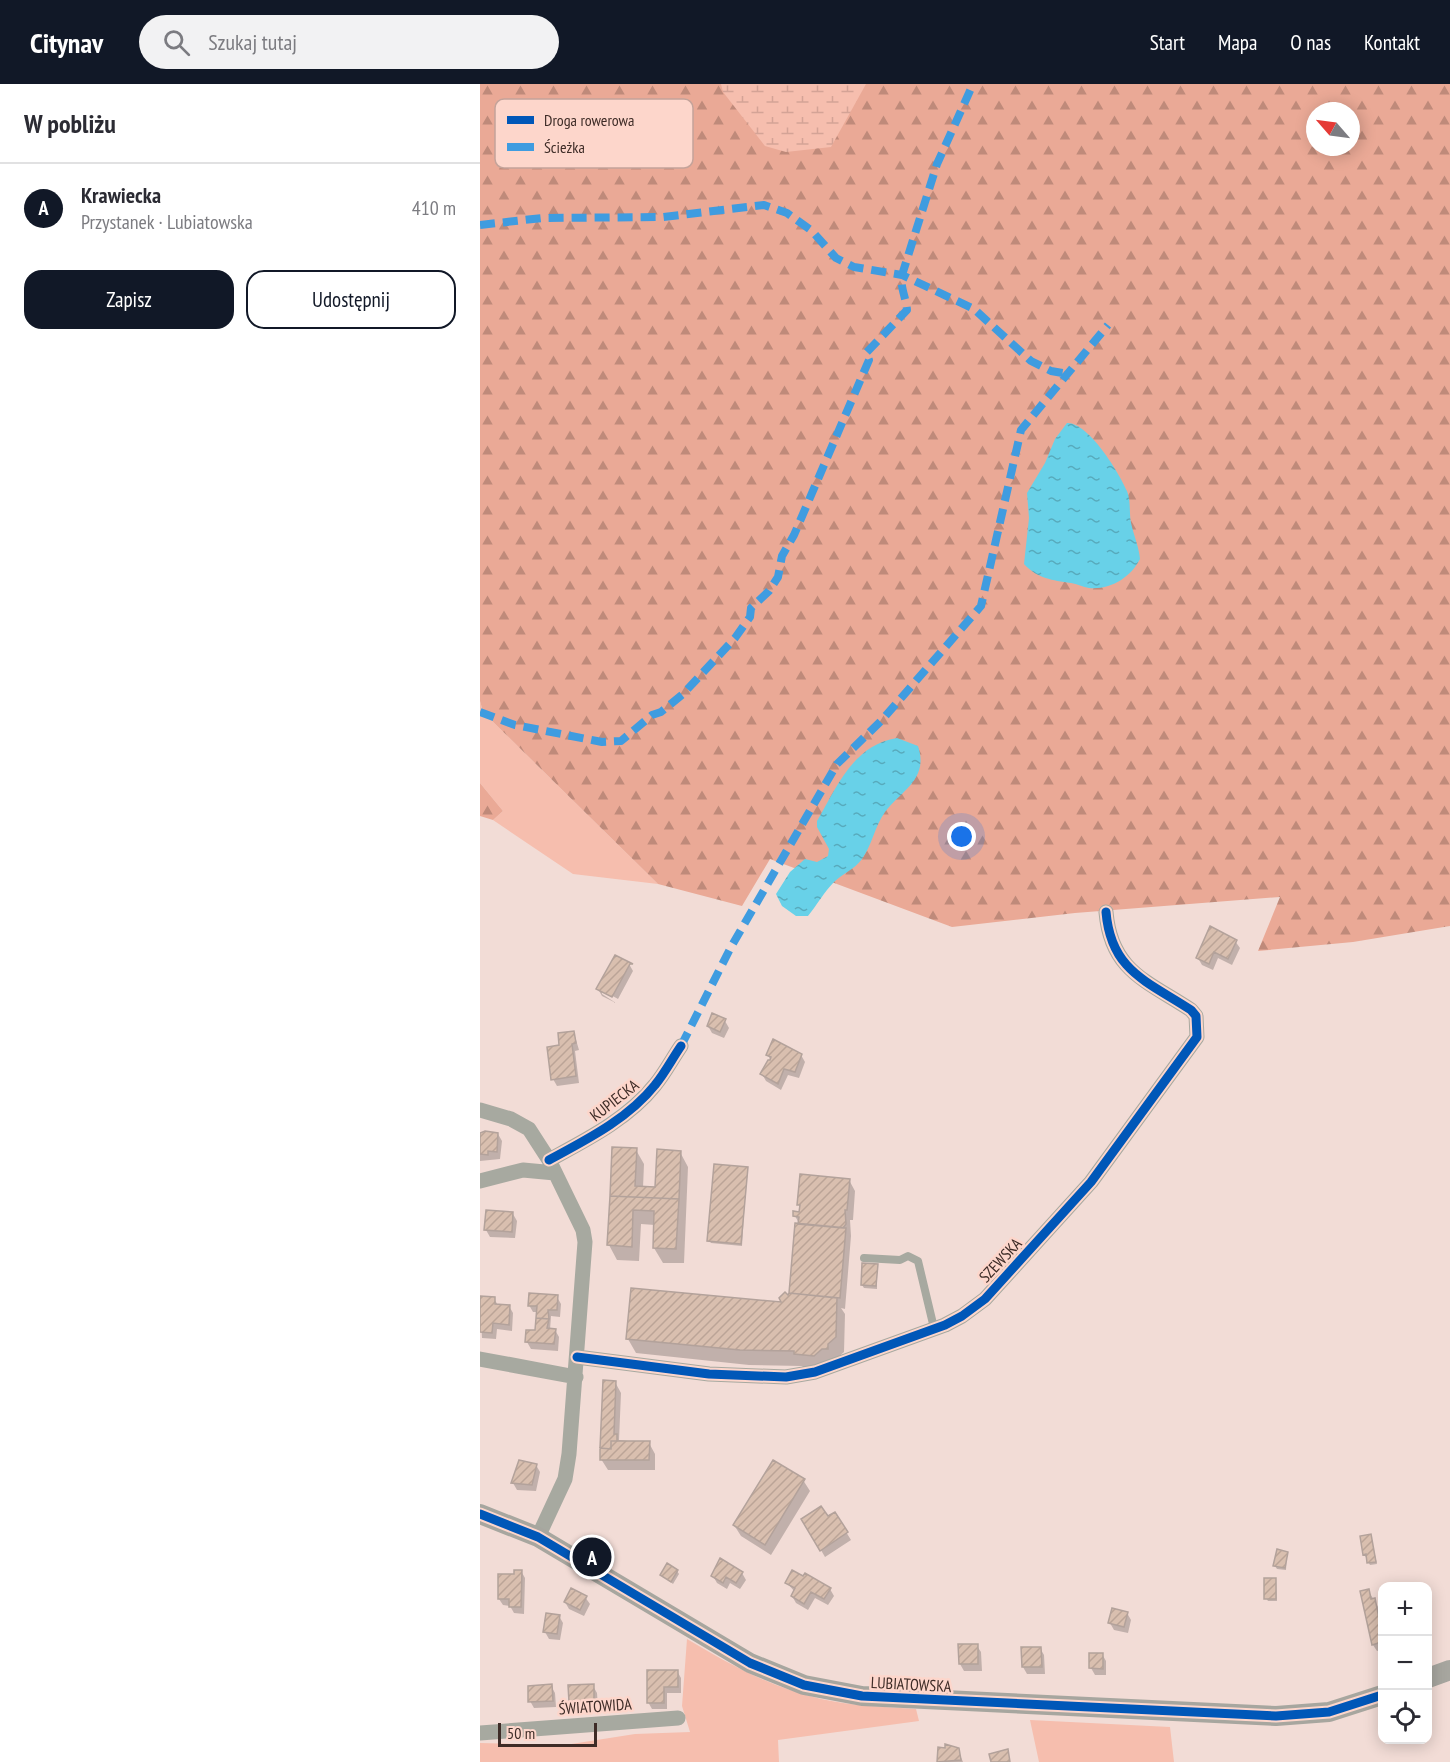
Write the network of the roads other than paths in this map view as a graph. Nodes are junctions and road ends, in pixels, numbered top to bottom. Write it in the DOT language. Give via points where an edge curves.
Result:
graph roads {
  1 [pos="1106,912"];
  2 [pos="681,1046"];
  3 [pos="480,1110"];
  4 [pos="552,1166"];
  5 [pos="480,1181"];
  6 [pos="864,1258"];
  7 [pos="934,1328"];
  8 [pos="577,1357"];
  9 [pos="480,1359"];
  10 [pos="576,1377"];
  11 [pos="480,1514"];
  12 [pos="538,1537"];
  13 [pos="1450,1670"];
  14 [pos="1432,1677"];
  15 [pos="1378,1697"];
  16 [pos="678,1718"];
  17 [pos="480,1733"];
  1 -- 7 [label="street, SZEWSKA" via="1112,944 1122,961 1136,975 1191,1010 1196,1016 1197,1037 1074,1201 985,1299 962,1316"];
  2 -- 4 [label="street, KUPIECKA" via="656,1085 638,1103"];
  3 -- 4 [label="street" via="523,1124 537,1138"];
  4 -- 5 [label="street"];
  4 -- 8 [label="street" via="584,1230"];
  6 -- 7 [label="lane" via="900,1260 908,1256 918,1261"];
  7 -- 8 [label="street, SZEWSKA" via="815,1372 786,1377 709,1374"];
  8 -- 10 [label="street"];
  9 -- 10 [label="street"];
  10 -- 12 [label="street" via="564,1479"];
  11 -- 12 [label="street, LUBIATOWSKA"];
  12 -- 15 [label="street, LUBIATOWSKA" via="750,1663 827,1691 905,1700 1276,1716 1329,1712"];
  13 -- 14 [label="street"];
  16 -- 17 [label="street, ŚWIATOWIDA"];
}
